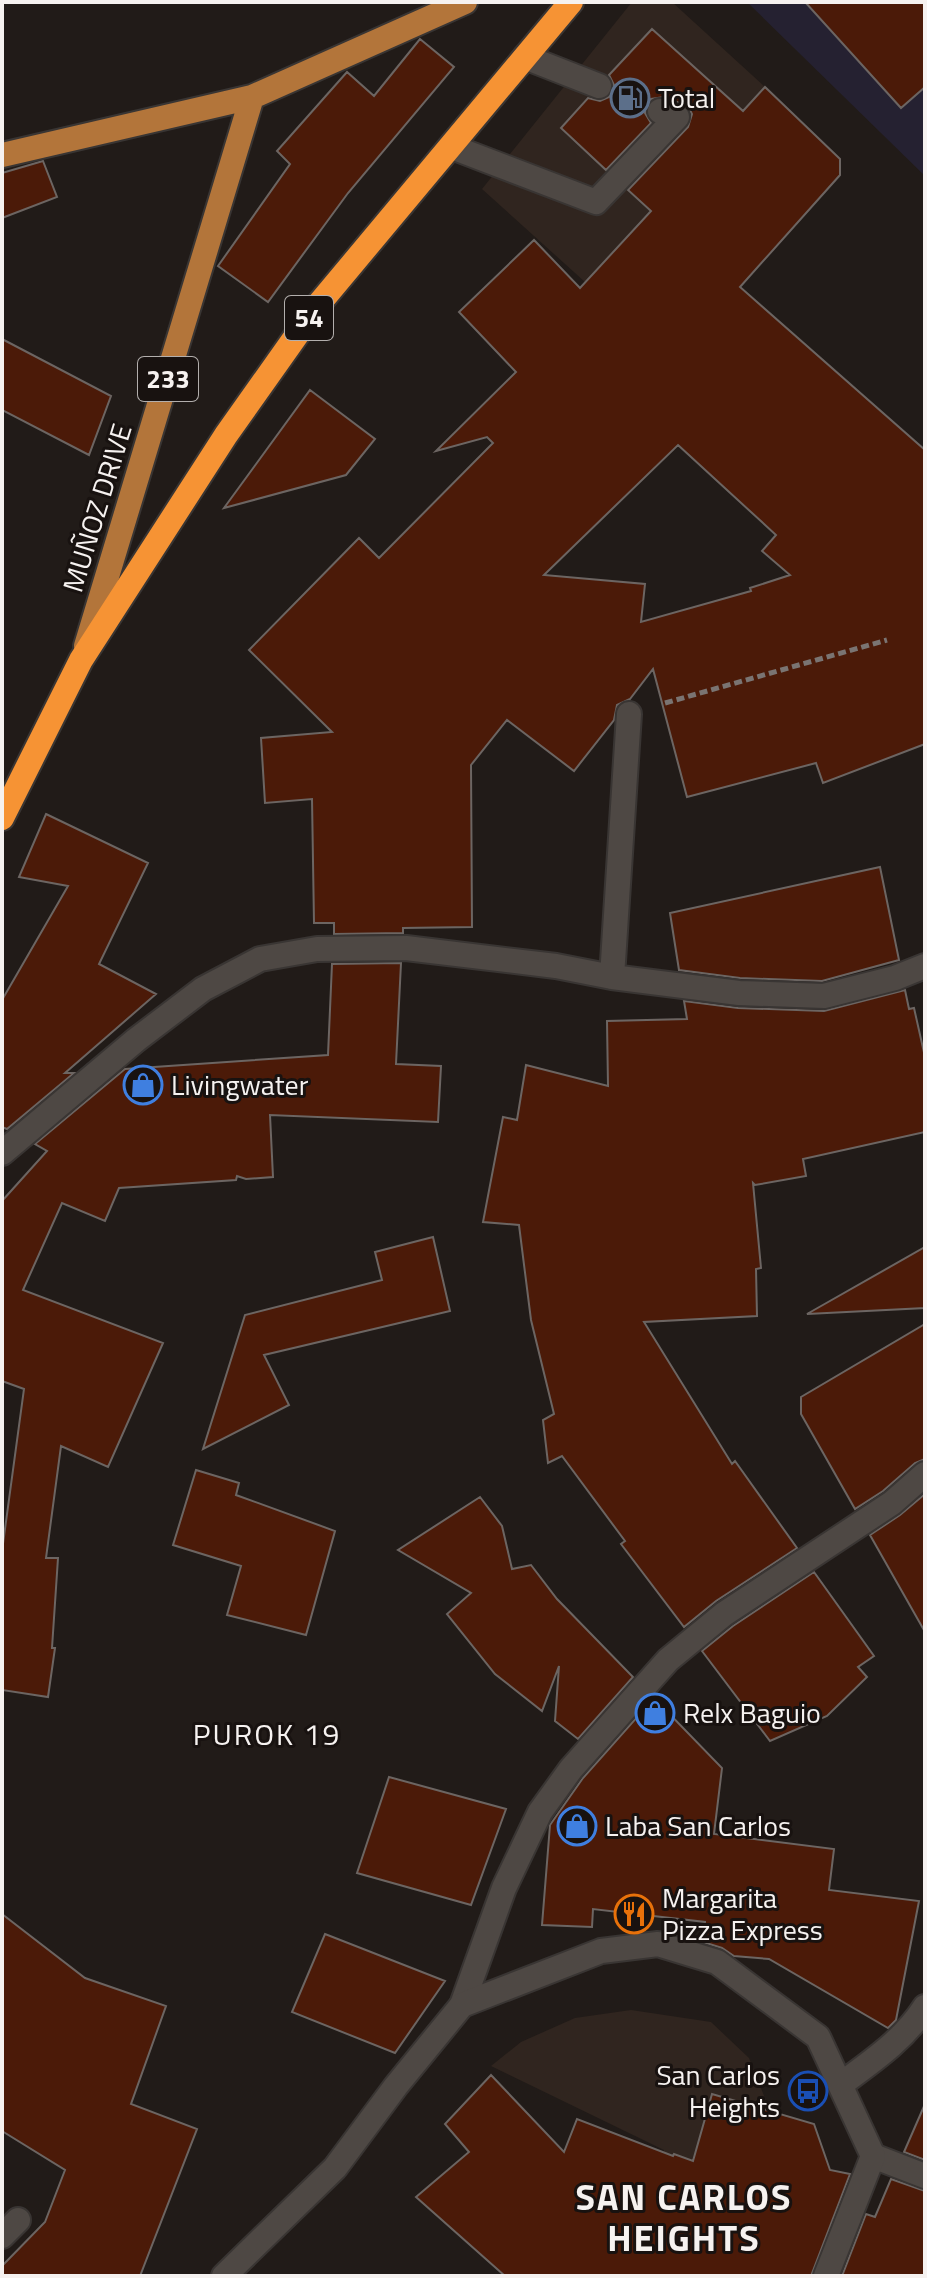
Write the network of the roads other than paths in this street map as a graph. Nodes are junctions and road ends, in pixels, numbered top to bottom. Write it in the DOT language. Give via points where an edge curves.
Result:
graph roads {
  1 [pos="465,2"];
  2 [pos="571,2"];
  3 [pos="525,57"];
  4 [pos="599,86"];
  5 [pos="252,97"];
  6 [pos="660,111"];
  7 [pos="452,147"];
  8 [pos="2,155"];
  9 [pos="81,660"];
  10 [pos="629,714"];
  11 [pos="2,818"];
  12 [pos="925,966"];
  13 [pos="612,977"];
  14 [pos="2,1153"];
  15 [pos="925,1474"];
  16 [pos="462,2005"];
  17 [pos="925,2007"];
  18 [pos="840,2085"];
  19 [pos="873,2156"];
  20 [pos="925,2176"];
  21 [pos="224,2276"];
  22 [pos="826,2276"];
  1 -- 5 [label="main road"];
  2 -- 3 [label="highway, 54"];
  3 -- 4 [label="street"];
  3 -- 7 [label="highway, 54"];
  5 -- 8 [label="main road"];
  5 -- 9 [label="main road, MUÑOZ DRIVE / 233"];
  6 -- 7 [label="street" via="677,117 596,202"];
  7 -- 9 [label="highway, 54" via="318,305 226,435"];
  9 -- 11 [label="highway, 54"];
  10 -- 13 [label="street"];
  12 -- 13 [label="street" via="824,996 739,993"];
  13 -- 14 [label="street" via="406,948 317,949 260,959 192,998 136,1040"];
  15 -- 16 [label="street" via="892,1503 724,1614 680,1651 571,1769 540,1812 504,1888"];
  16 -- 18 [label="street" via="601,1951 658,1944 717,1962 818,2037"];
  16 -- 21 [label="street" via="335,2168"];
  17 -- 18 [label="street" via="887,2050"];
  18 -- 19 [label="street"];
  19 -- 20 [label="street"];
  19 -- 22 [label="street"];
}
